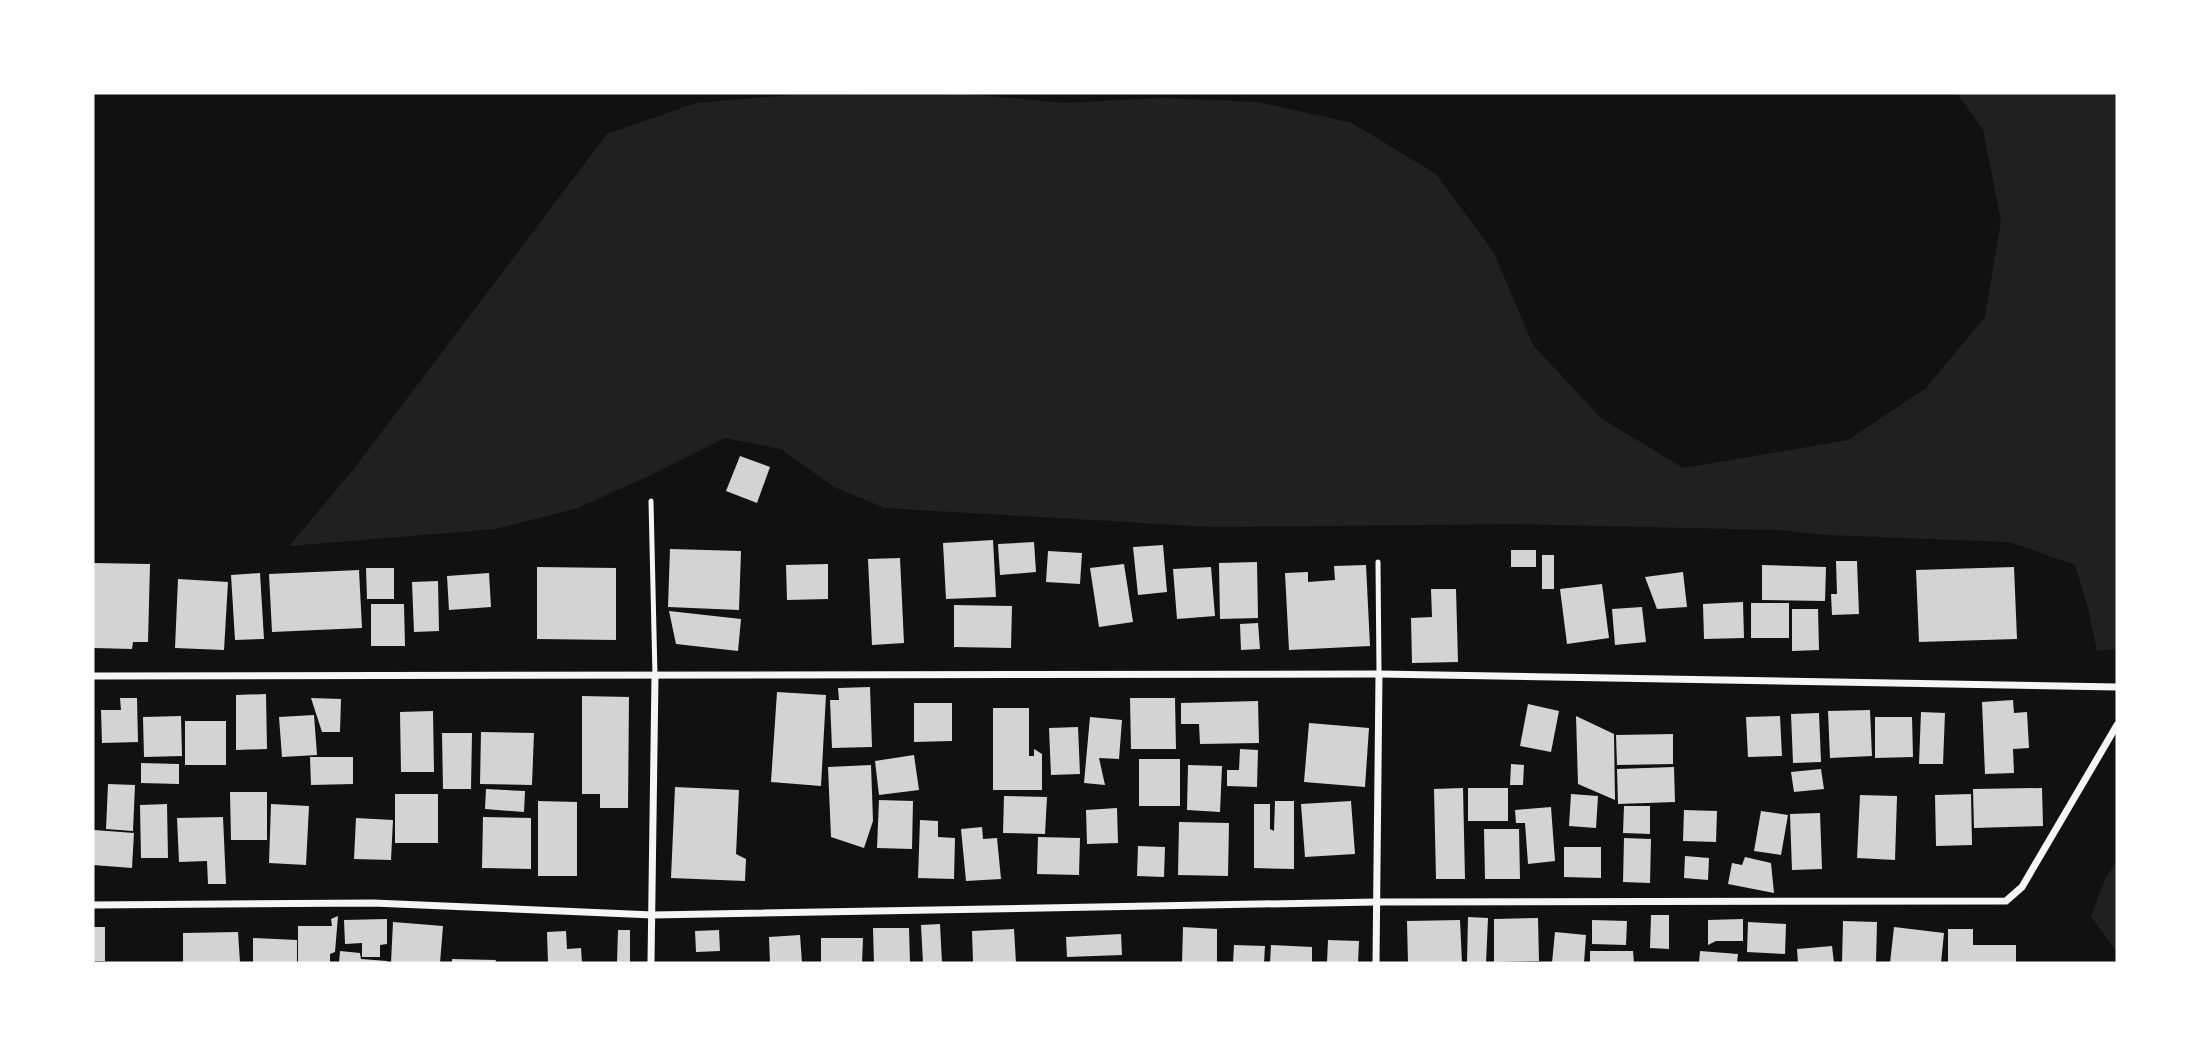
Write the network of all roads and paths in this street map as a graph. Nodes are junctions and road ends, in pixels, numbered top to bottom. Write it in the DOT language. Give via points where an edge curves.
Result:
graph roads {
  1 [pos="651,501"];
  2 [pos="1378,562"];
  3 [pos="1379,674"];
  4 [pos="93,676"];
  5 [pos="655,676"];
  6 [pos="2117,687"];
  7 [pos="2117,725"];
  8 [pos="1376,902"];
  9 [pos="93,905"];
  10 [pos="653,915"];
  11 [pos="651,963"];
  12 [pos="1376,963"];
  1 -- 5 [label="lane"];
  2 -- 3 [label="lane"];
  3 -- 5 [label="street"];
  3 -- 6 [label="street"];
  3 -- 8 [label="street"];
  4 -- 5 [label="street"];
  5 -- 10 [label="street"];
  7 -- 8 [label="street" via="2022,887 2006,901"];
  8 -- 10 [label="street"];
  8 -- 12 [label="street"];
  9 -- 10 [label="street" via="373,903"];
  10 -- 11 [label="street"];
}
